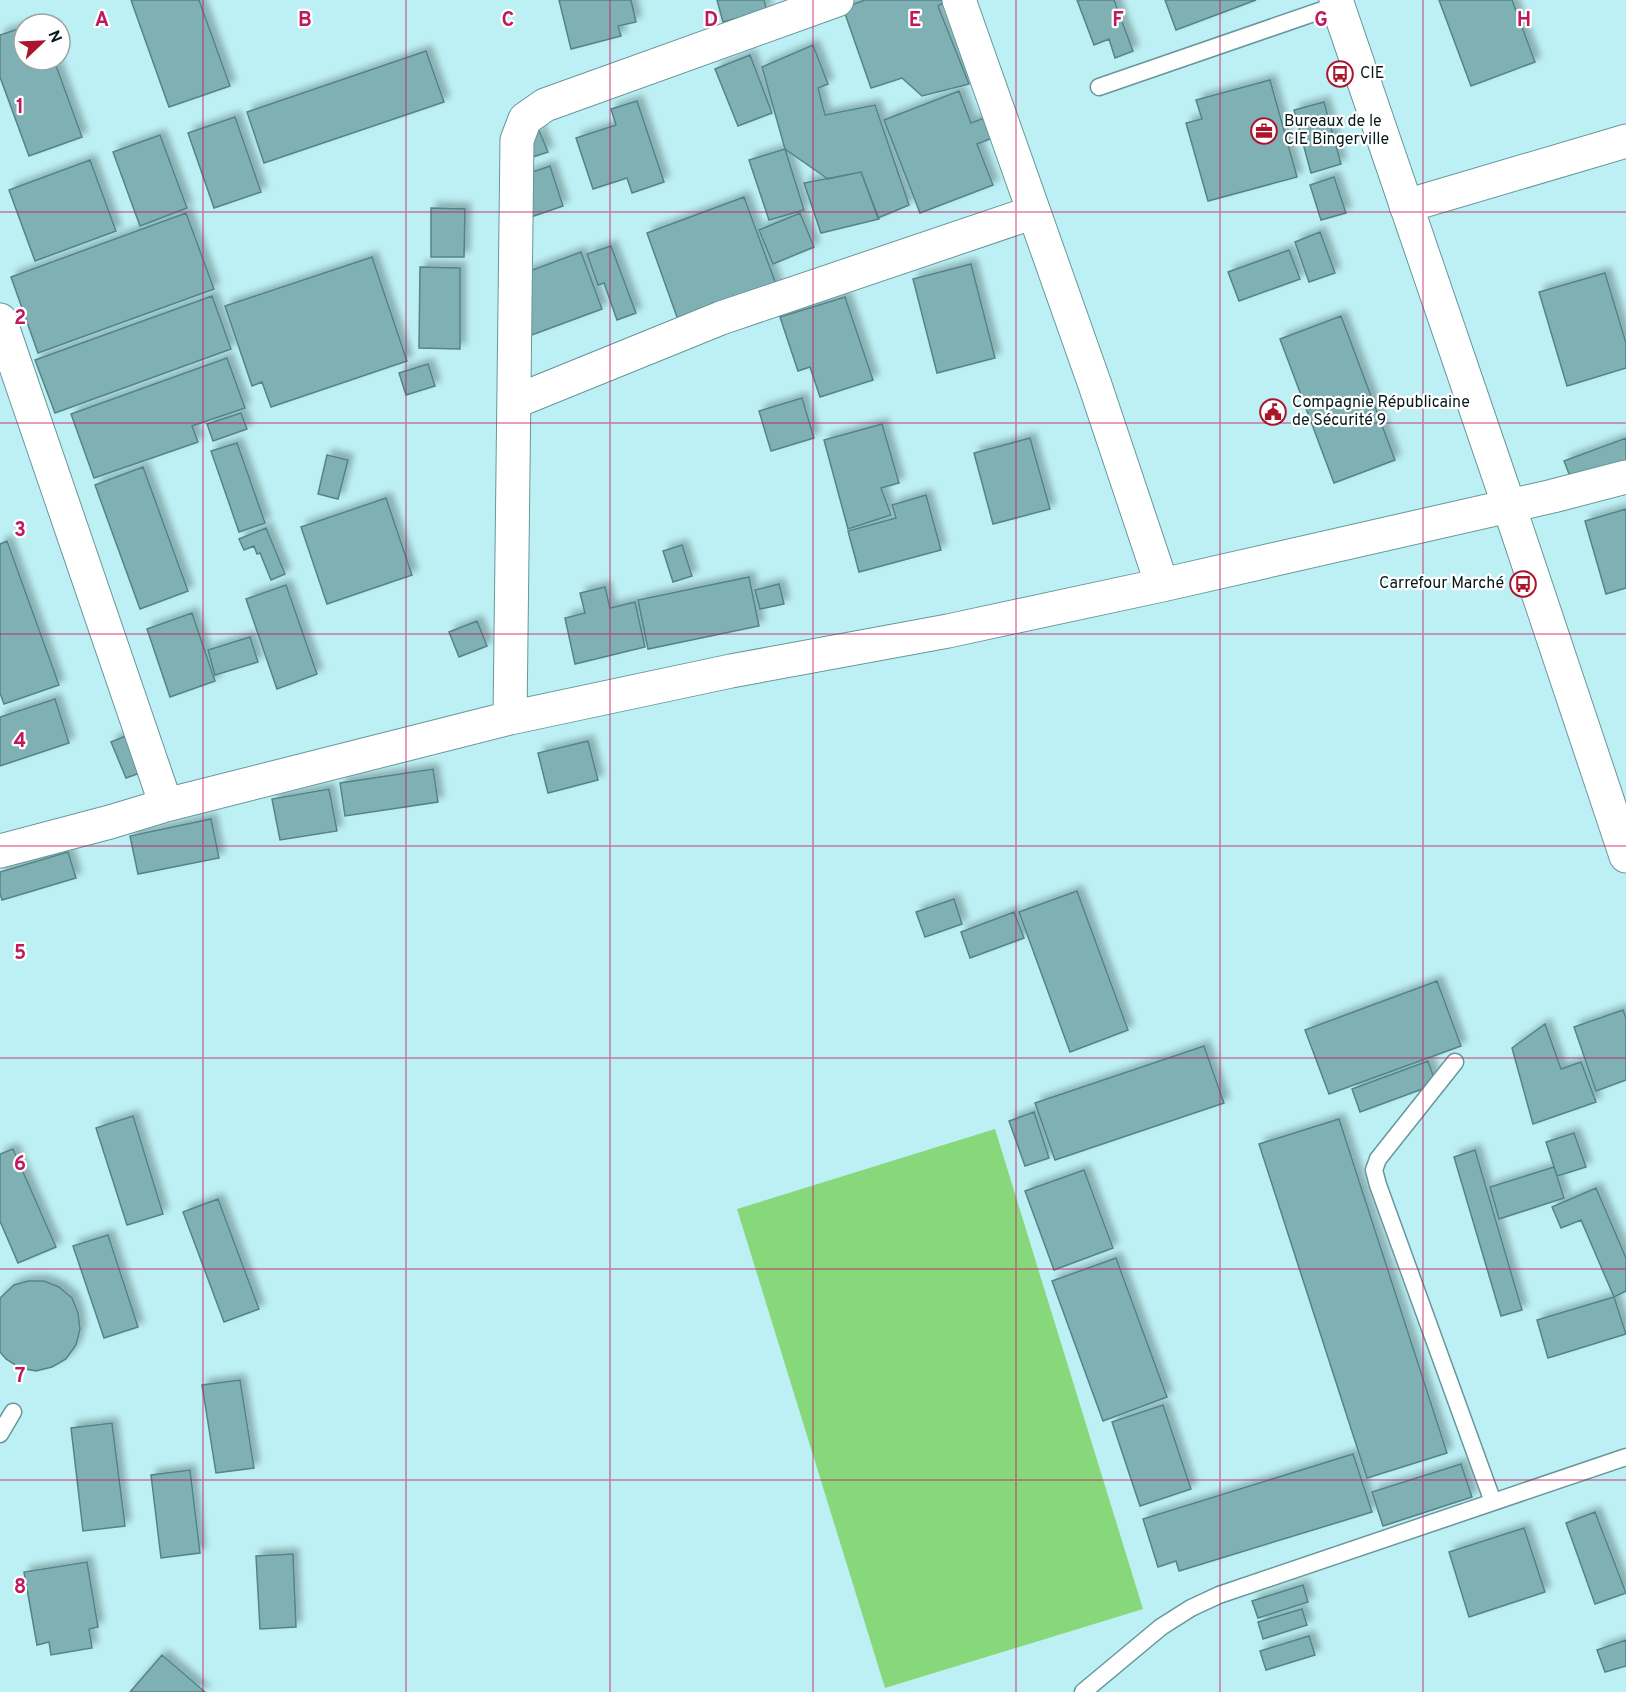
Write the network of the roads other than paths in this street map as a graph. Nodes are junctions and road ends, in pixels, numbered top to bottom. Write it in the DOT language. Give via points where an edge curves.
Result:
graph roads {
  1 [pos="837,0"];
  2 [pos="959,0"];
  3 [pos="1336,2"];
  4 [pos="1099,87"];
  5 [pos="1626,141"];
  6 [pos="1406,206"];
  7 [pos="1034,212"];
  8 [pos="0,320"];
  9 [pos="514,402"];
  10 [pos="1626,477"];
  11 [pos="1509,506"];
  12 [pos="1162,585"];
  13 [pos="510,718"];
  14 [pos="166,805"];
  15 [pos="0,851"];
  16 [pos="1626,855"];
  17 [pos="1455,1062"];
  18 [pos="13,1412"];
  19 [pos="0,1434"];
  20 [pos="1626,1457"];
  21 [pos="1493,1502"];
  22 [pos="1083,1692"];
  1 -- 9 [label="street" via="545,105 525,119 517,140"];
  2 -- 7 [label="street"];
  3 -- 4 [label="lane"];
  3 -- 6 [label="street"];
  5 -- 6 [label="street"];
  6 -- 11 [label="street"];
  7 -- 9 [label="street" via="721,318"];
  7 -- 12 [label="street"];
  8 -- 14 [label="street"];
  9 -- 13 [label="street"];
  10 -- 11 [label="street"];
  11 -- 12 [label="street"];
  11 -- 16 [label="street"];
  12 -- 13 [label="street"];
  13 -- 14 [label="street"];
  14 -- 15 [label="street"];
  17 -- 21 [label="lane" via="1378,1159 1374,1170"];
  18 -- 19 [label="lane"];
  20 -- 21 [label="lane"];
  21 -- 22 [label="lane" via="1219,1595 1161,1627"];
}
